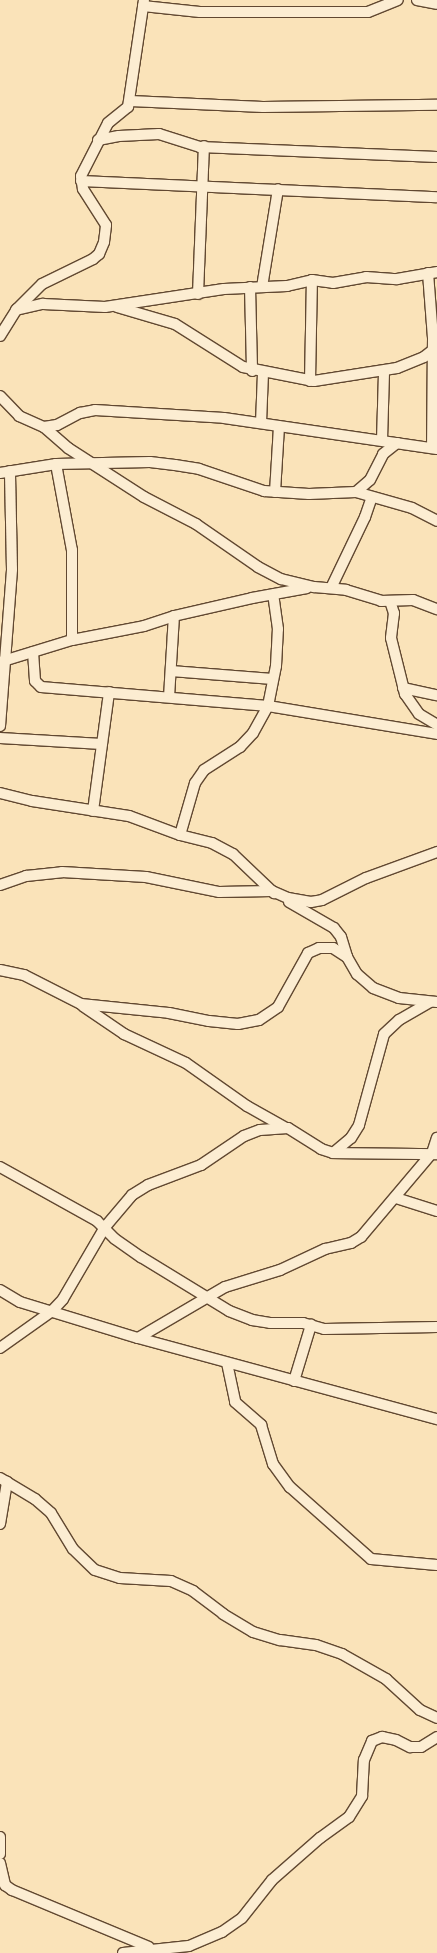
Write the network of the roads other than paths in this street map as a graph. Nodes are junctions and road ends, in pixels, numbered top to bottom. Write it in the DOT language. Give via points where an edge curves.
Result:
graph roads {
  1 [pos="398,0"];
  2 [pos="417,0"];
  3 [pos="143,3"];
  4 [pos="437,4"];
  5 [pos="130,101"];
  6 [pos="437,105"];
  7 [pos="98,140"];
  8 [pos="204,146"];
  9 [pos="437,157"];
  10 [pos="81,181"];
  11 [pos="204,186"];
  12 [pos="278,189"];
  13 [pos="437,197"];
  14 [pos="432,273"];
  15 [pos="312,280"];
  16 [pos="250,287"];
  17 [pos="262,287"];
  18 [pos="198,294"];
  19 [pos="113,306"];
  20 [pos="16,310"];
  21 [pos="0,336"];
  22 [pos="435,338"];
  23 [pos="433,350"];
  24 [pos="252,371"];
  25 [pos="384,371"];
  26 [pos="263,373"];
  27 [pos="310,381"];
  28 [pos="435,383"];
  29 [pos="0,396"];
  30 [pos="261,423"];
  31 [pos="279,426"];
  32 [pos="44,428"];
  33 [pos="382,440"];
  34 [pos="397,443"];
  35 [pos="435,449"];
  36 [pos="56,464"];
  37 [pos="94,464"];
  38 [pos="5,472"];
  39 [pos="275,492"];
  40 [pos="356,492"];
  41 [pos="372,497"];
  42 [pos="437,521"];
  43 [pos="314,587"];
  44 [pos="331,588"];
  45 [pos="273,594"];
  46 [pos="390,601"];
  47 [pos="4,602"];
  48 [pos="437,609"];
  49 [pos="174,616"];
  50 [pos="72,640"];
  51 [pos="33,652"];
  52 [pos="2,662"];
  53 [pos="170,671"];
  54 [pos="273,679"];
  55 [pos="403,688"];
  56 [pos="109,692"];
  57 [pos="437,695"];
  58 [pos="169,697"];
  59 [pos="268,706"];
  60 [pos="437,725"];
  61 [pos="0,726"];
  62 [pos="437,734"];
  63 [pos="0,738"];
  64 [pos="102,744"];
  65 [pos="0,793"];
  66 [pos="93,811"];
  67 [pos="180,835"];
  68 [pos="437,852"];
  69 [pos="0,884"];
  70 [pos="272,891"];
  71 [pos="347,957"];
  72 [pos="0,970"];
  73 [pos="434,1002"];
  74 [pos="81,1004"];
  75 [pos="288,1128"];
  76 [pos="437,1138"];
  77 [pos="332,1153"];
  78 [pos="434,1153"];
  79 [pos="2,1169"];
  80 [pos="396,1198"];
  81 [pos="437,1211"];
  82 [pos="104,1227"];
  83 [pos="0,1290"];
  84 [pos="205,1296"];
  85 [pos="52,1310"];
  86 [pos="311,1325"];
  87 [pos="437,1327"];
  88 [pos="138,1338"];
  89 [pos="0,1348"];
  90 [pos="227,1363"];
  91 [pos="294,1381"];
  92 [pos="437,1419"];
  93 [pos="4,1480"];
  94 [pos="0,1524"];
  95 [pos="437,1565"];
  96 [pos="437,1718"];
  97 [pos="437,1737"];
  98 [pos="0,1837"];
  99 [pos="0,1854"];
  100 [pos="0,1864"];
  101 [pos="2,1884"];
  102 [pos="155,1949"];
  103 [pos="123,1953"];
  1 -- 3 [label="street" via="368,12 200,12"];
  2 -- 4 [label="street"];
  3 -- 5 [label="street"];
  5 -- 6 [label="street" via="263,107"];
  5 -- 7 [label="street" via="125,111 108,123"];
  7 -- 8 [label="street" via="159,134"];
  7 -- 10 [label="street" via="84,166"];
  8 -- 9 [label="street"];
  8 -- 11 [label="street"];
  10 -- 11 [label="street"];
  10 -- 20 [label="street" via="86,195 106,225 107,232 100,254 93,260 42,284"];
  11 -- 12 [label="street"];
  11 -- 18 [label="street"];
  12 -- 13 [label="street"];
  12 -- 17 [label="street"];
  14 -- 15 [label="street" via="397,279 366,276 333,283"];
  14 -- 22 [label="street"];
  15 -- 17 [label="street" via="287,286"];
  15 -- 27 [label="street"];
  16 -- 17 [label="street"];
  16 -- 18 [label="street"];
  16 -- 24 [label="street"];
  18 -- 19 [label="street"];
  19 -- 20 [label="street" via="98,308 43,304"];
  19 -- 24 [label="street" via="175,324 231,361"];
  20 -- 21 [label="street"];
  22 -- 23 [label="street"];
  23 -- 25 [label="street" via="416,361"];
  23 -- 28 [label="street"];
  24 -- 26 [label="street"];
  25 -- 27 [label="street"];
  25 -- 33 [label="street"];
  26 -- 27 [label="street"];
  26 -- 30 [label="street"];
  28 -- 35 [label="street"];
  29 -- 32 [label="street" via="20,416"];
  30 -- 31 [label="street"];
  30 -- 32 [label="street" via="95,410 80,413 57,426"];
  31 -- 33 [label="street"];
  31 -- 39 [label="street"];
  32 -- 37 [label="street" via="59,442"];
  33 -- 34 [label="street"];
  34 -- 35 [label="street"];
  34 -- 40 [label="street" via="383,454 370,480"];
  36 -- 37 [label="street"];
  36 -- 38 [label="street"];
  36 -- 50 [label="street" via="72,550"];
  37 -- 39 [label="street" via="150,462 175,465 199,469"];
  37 -- 43 [label="street" via="144,497 196,524 258,567 287,582"];
  38 -- 47 [label="street" via="12,569"];
  39 -- 40 [label="street"];
  40 -- 41 [label="street"];
  41 -- 42 [label="street" via="412,508"];
  41 -- 44 [label="street"];
  43 -- 44 [label="street"];
  43 -- 45 [label="street"];
  44 -- 46 [label="street"];
  45 -- 49 [label="street"];
  45 -- 54 [label="street" via="278,629"];
  46 -- 48 [label="street" via="413,600"];
  46 -- 55 [label="street" via="394,613 390,638"];
  47 -- 52 [label="street"];
  49 -- 50 [label="street" via="144,626"];
  49 -- 53 [label="street"];
  50 -- 51 [label="street"];
  51 -- 52 [label="street"];
  51 -- 56 [label="street" via="35,681 41,687"];
  52 -- 61 [label="street"];
  53 -- 54 [label="street"];
  53 -- 58 [label="street"];
  54 -- 59 [label="street"];
  55 -- 57 [label="street"];
  55 -- 60 [label="street" via="419,714"];
  56 -- 58 [label="street"];
  56 -- 64 [label="street"];
  58 -- 59 [label="street"];
  59 -- 62 [label="street"];
  59 -- 67 [label="street" via="253,733 204,770 195,783"];
  63 -- 64 [label="street"];
  64 -- 66 [label="street"];
  65 -- 66 [label="street"];
  66 -- 67 [label="street" via="129,816"];
  67 -- 70 [label="street" via="222,848"];
  68 -- 70 [label="street" via="366,878 322,900 298,900"];
  69 -- 70 [label="street" via="26,876 62,872 146,877 219,892"];
  70 -- 71 [label="street" via="334,928 341,937"];
  71 -- 73 [label="street" via="357,974 373,988 399,998"];
  71 -- 74 [label="street" via="333,948 319,948 308,953 278,1007 259,1020 249,1022 227,1024 169,1013"];
  72 -- 74 [label="street" via="24,975"];
  73 -- 77 [label="street" via="399,1020 384,1034 358,1125 351,1138"];
  74 -- 75 [label="street" via="124,1034 186,1063 247,1106"];
  75 -- 77 [label="street"];
  75 -- 82 [label="street" via="260,1130 244,1136 201,1166 139,1189 124,1202"];
  76 -- 78 [label="street"];
  77 -- 78 [label="street"];
  78 -- 80 [label="street"];
  79 -- 82 [label="street"];
  80 -- 81 [label="street"];
  80 -- 84 [label="street" via="361,1237 351,1243 325,1249 299,1262"];
  82 -- 84 [label="street" via="115,1239 141,1257"];
  82 -- 85 [label="street" via="75,1281"];
  83 -- 85 [label="street" via="20,1302"];
  84 -- 86 [label="street" via="229,1311 252,1320"];
  84 -- 88 [label="street"];
  85 -- 88 [label="street"];
  85 -- 89 [label="street"];
  86 -- 87 [label="street" via="324,1328"];
  86 -- 91 [label="street"];
  88 -- 90 [label="street"];
  90 -- 91 [label="street"];
  90 -- 95 [label="street" via="235,1402 261,1425 273,1464 290,1487 371,1559"];
  91 -- 92 [label="street"];
  93 -- 94 [label="street"];
  93 -- 96 [label="street" via="35,1499 51,1513 73,1549 95,1570 120,1578 156,1578 177,1583 253,1632 280,1640 316,1645 342,1654 386,1680 420,1710"];
  97 -- 102 [label="street" via="421,1747 410,1747 382,1737 372,1741 364,1760 362,1796 349,1817 320,1838 272,1880 242,1918 222,1932 189,1946"];
  98 -- 99 [label="street"];
  100 -- 101 [label="street"];
  101 -- 102 [label="street" via="129,1941"];
  102 -- 103 [label="street"];
}
